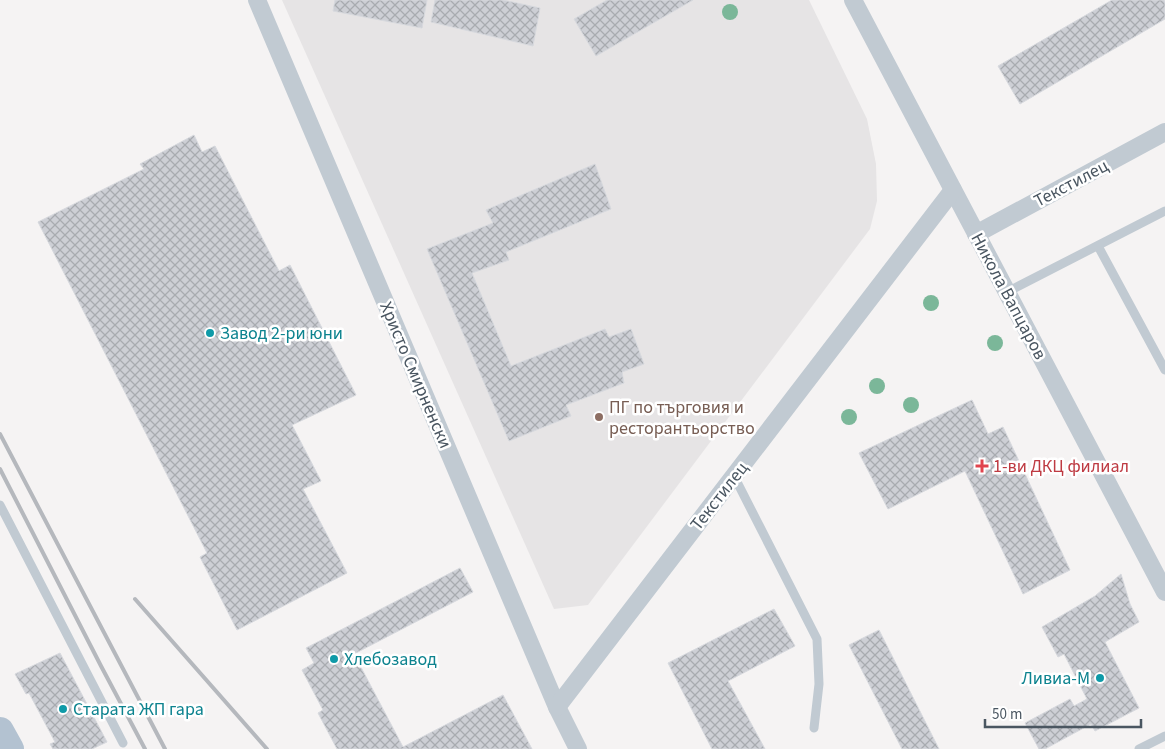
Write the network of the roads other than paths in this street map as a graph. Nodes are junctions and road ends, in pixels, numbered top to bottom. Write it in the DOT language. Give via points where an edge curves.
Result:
graph roads {
  1 [pos="258,0"];
  2 [pos="853,0"];
  3 [pos="1165,132"];
  4 [pos="953,190"];
  5 [pos="1165,212"];
  6 [pos="976,234"];
  7 [pos="1098,246"];
  8 [pos="1007,292"];
  9 [pos="1165,370"];
  10 [pos="734,476"];
  11 [pos="0,505"];
  12 [pos="1165,592"];
  13 [pos="557,707"];
  14 [pos="814,728"];
  15 [pos="0,731"];
  16 [pos="1165,736"];
  17 [pos="123,743"];
  18 [pos="10,749"];
  19 [pos="578,749"];
  20 [pos="1139,749"];
  1 -- 13 [label="street, Христо Смирненски"];
  2 -- 4 [label="street, Никола Вапцаров"];
  3 -- 6 [label="street, Текстилец"];
  4 -- 6 [label="street, Никола Вапцаров"];
  4 -- 10 [label="street, Текстилец"];
  5 -- 7 [label="lane"];
  6 -- 8 [label="street, Никола Вапцаров"];
  7 -- 8 [label="lane"];
  7 -- 9 [label="lane"];
  8 -- 12 [label="street, Никола Вапцаров"];
  10 -- 13 [label="street, Текстилец"];
  10 -- 14 [label="lane" via="817,639 819,684"];
  11 -- 17 [label="lane"];
  13 -- 19 [label="street, Христо Смирненски"];
  15 -- 18 [label="main road"];
  16 -- 20 [label="lane"];
}
